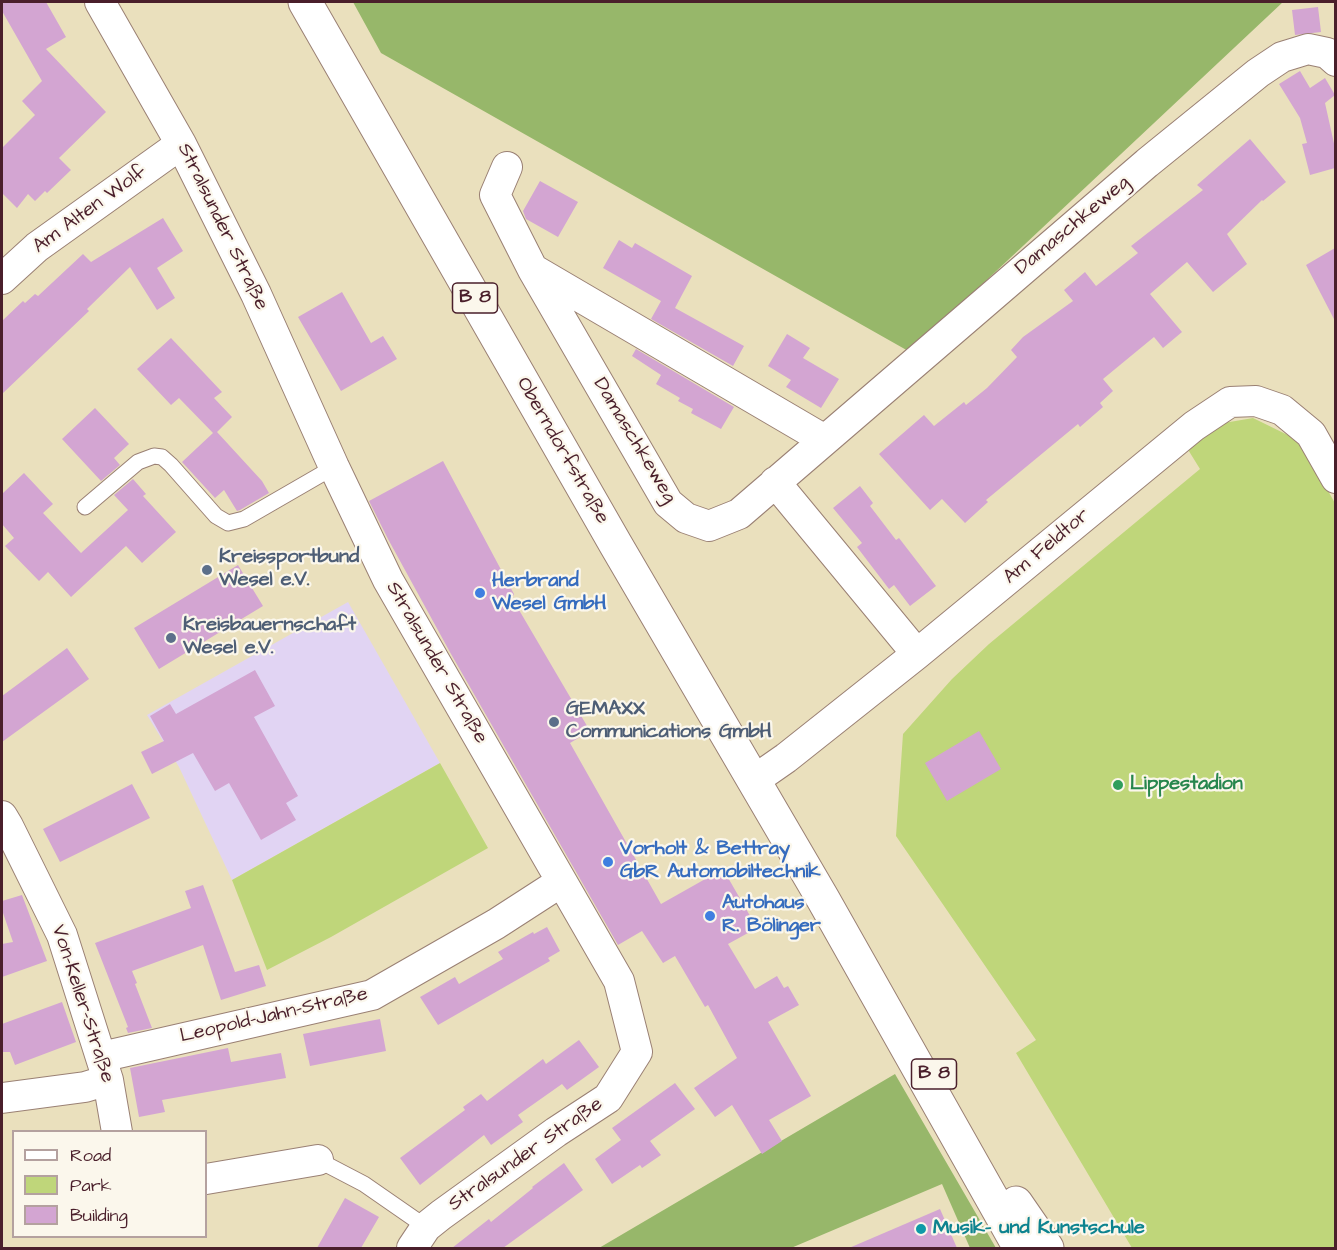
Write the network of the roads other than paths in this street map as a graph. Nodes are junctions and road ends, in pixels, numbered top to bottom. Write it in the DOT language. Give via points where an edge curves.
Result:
graph roads {
  1 [pos="100,2"];
  2 [pos="305,2"];
  3 [pos="1335,61"];
  4 [pos="181,144"];
  5 [pos="507,167"];
  6 [pos="533,270"];
  7 [pos="2,279"];
  8 [pos="824,439"];
  9 [pos="333,467"];
  10 [pos="1335,478"];
  11 [pos="775,482"];
  12 [pos="85,507"];
  13 [pos="917,654"];
  14 [pos="753,781"];
  15 [pos="2,816"];
  16 [pos="561,882"];
  17 [pos="823,899"];
  18 [pos="105,1069"];
  19 [pos="2,1098"];
  20 [pos="117,1130"];
  21 [pos="318,1160"];
  22 [pos="207,1179"];
  23 [pos="419,1238"];
  24 [pos="1020,1248"];
  25 [pos="1047,1248"];
  1 -- 4 [label="street, Stralsunder Straße"];
  2 -- 14 [label="main road, Oberndorfstraße / B 8"];
  3 -- 8 [label="street, Damaschkeweg" via="1327,53 1308,49 1282,57 1258,73"];
  4 -- 7 [label="street, Am Alten Wolf" via="37,246"];
  4 -- 9 [label="street, Stralsunder Straße" via="256,294"];
  5 -- 6 [label="street, Damaschkeweg" via="495,195"];
  6 -- 8 [label="street"];
  6 -- 11 [label="street, Damaschkeweg" via="668,502 686,518 709,526 739,514"];
  8 -- 11 [label="street, Damaschkeweg"];
  9 -- 12 [label="lane" via="244,519 228,523 216,516 171,465 154,456 138,462"];
  9 -- 16 [label="street, Stralsunder Straße" via="388,580"];
  10 -- 13 [label="street, Am Feldtor" via="1311,434 1282,410 1256,400 1230,402 1194,426"];
  11 -- 13 [label="street"];
  13 -- 14 [label="street, Am Feldtor"];
  14 -- 17 [label="main road, Oberndorfstraße / B 8"];
  15 -- 18 [label="street, Von-Keller-Straße" via="63,935"];
  16 -- 18 [label="street, Leopold-Jahn-Straße" via="372,995"];
  16 -- 23 [label="street, Stralsunder Straße" via="619,981 637,1052 608,1098 556,1132"];
  17 -- 24 [label="main road, Oberndorfstraße / B 8"];
  17 -- 25 [label="main road, Oberndorfstraße / B 8"];
  18 -- 19 [label="street, Leopold-Jahn-Straße" via="85,1087"];
  18 -- 20 [label="street, Von-Keller-Straße"];
  21 -- 22 [label="street"];
  21 -- 23 [label="lane" via="364,1184"];
}
